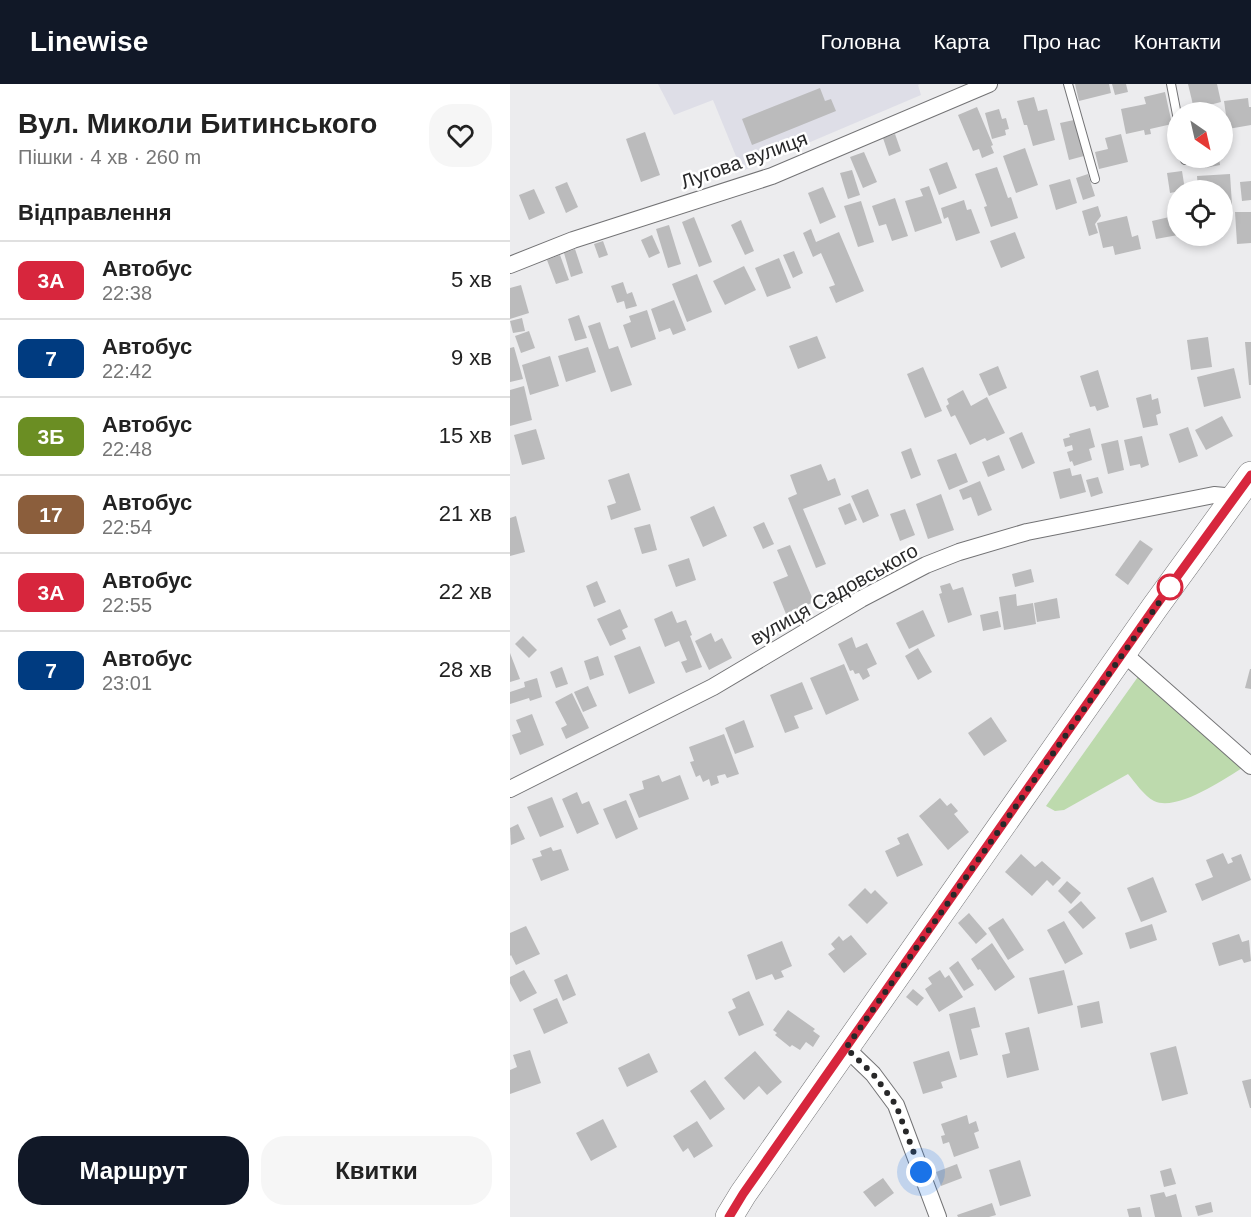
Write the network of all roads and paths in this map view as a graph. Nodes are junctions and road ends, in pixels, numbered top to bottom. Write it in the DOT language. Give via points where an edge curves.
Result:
graph roads {
  1 [pos="989,84"];
  2 [pos="1068,84"];
  3 [pos="1171,84"];
  4 [pos="1174,102"];
  5 [pos="1095,179"];
  6 [pos="510,265"];
  7 [pos="1251,475"];
  8 [pos="1236,497"];
  9 [pos="1123,653"];
  10 [pos="1251,766"];
  11 [pos="510,789"];
  12 [pos="846,1048"];
  13 [pos="729,1217"];
  14 [pos="938,1217"];
  1 -- 6 [label="street, Лугова вулиця" via="772,176 573,240"];
  2 -- 5 [label="lane"];
  3 -- 4 [label="lane"];
  7 -- 8 [label="main road"];
  8 -- 9 [label="main road"];
  8 -- 11 [label="street, вулиця Садовського" via="1214,495 1028,532 959,552 894,581 706,691"];
  9 -- 10 [label="street"];
  9 -- 12 [label="main road"];
  12 -- 13 [label="main road"];
  12 -- 14 [label="street" via="873,1074 896,1105"];
}
